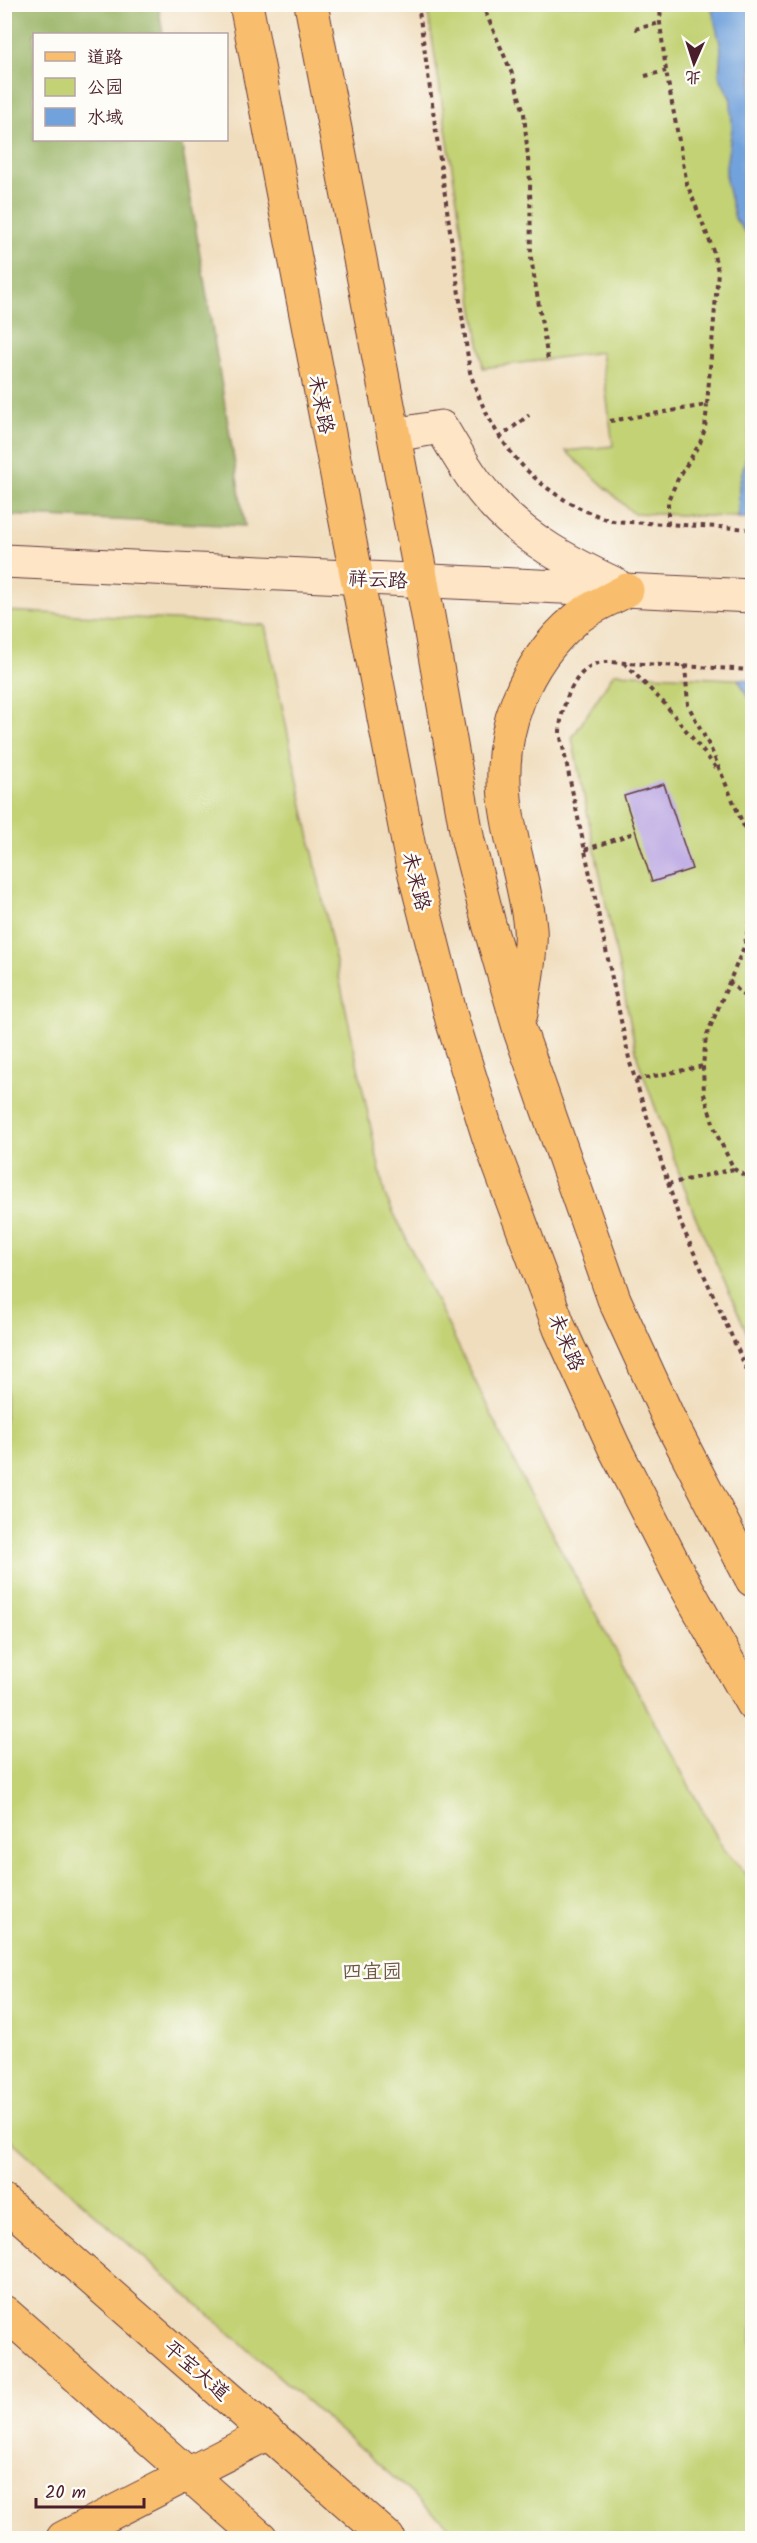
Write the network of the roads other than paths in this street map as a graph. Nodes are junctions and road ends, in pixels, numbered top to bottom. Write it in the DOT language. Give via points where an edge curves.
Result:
graph roads {
  1 [pos="246,4"];
  2 [pos="311,4"];
  3 [pos="394,435"];
  4 [pos="4,561"];
  5 [pos="356,578"];
  6 [pos="422,582"];
  7 [pos="627,590"];
  8 [pos="753,596"];
  9 [pos="520,1031"];
  10 [pos="753,1580"];
  11 [pos="753,1704"];
  12 [pos="4,2202"];
  13 [pos="4,2312"];
  14 [pos="268,2433"];
  15 [pos="188,2474"];
  16 [pos="63,2538"];
  17 [pos="261,2538"];
  18 [pos="388,2538"];
  1 -- 5 [label="main road, 未来路"];
  2 -- 3 [label="main road"];
  3 -- 6 [label="main road"];
  3 -- 7 [label="main road" via="441,428 494,505 563,560"];
  4 -- 5 [label="main road, 祥云路"];
  5 -- 6 [label="main road, 祥云路"];
  5 -- 11 [label="main road, 未来路" via="412,863 452,1020 489,1138 560,1329 614,1447 679,1574"];
  6 -- 7 [label="main road, 祥云路"];
  6 -- 9 [label="main road" via="468,842"];
  7 -- 8 [label="main road, 祥云路"];
  7 -- 9 [label="main road" via="577,617 550,643 533,666 507,736 505,799 530,929"];
  9 -- 10 [label="main road" via="614,1299 669,1419"];
  12 -- 14 [label="main road, 平宝大道"];
  13 -- 15 [label="main road"];
  14 -- 15 [label="main road"];
  14 -- 18 [label="main road, 平宝大道"];
  15 -- 16 [label="main road"];
  15 -- 17 [label="main road"];
}
